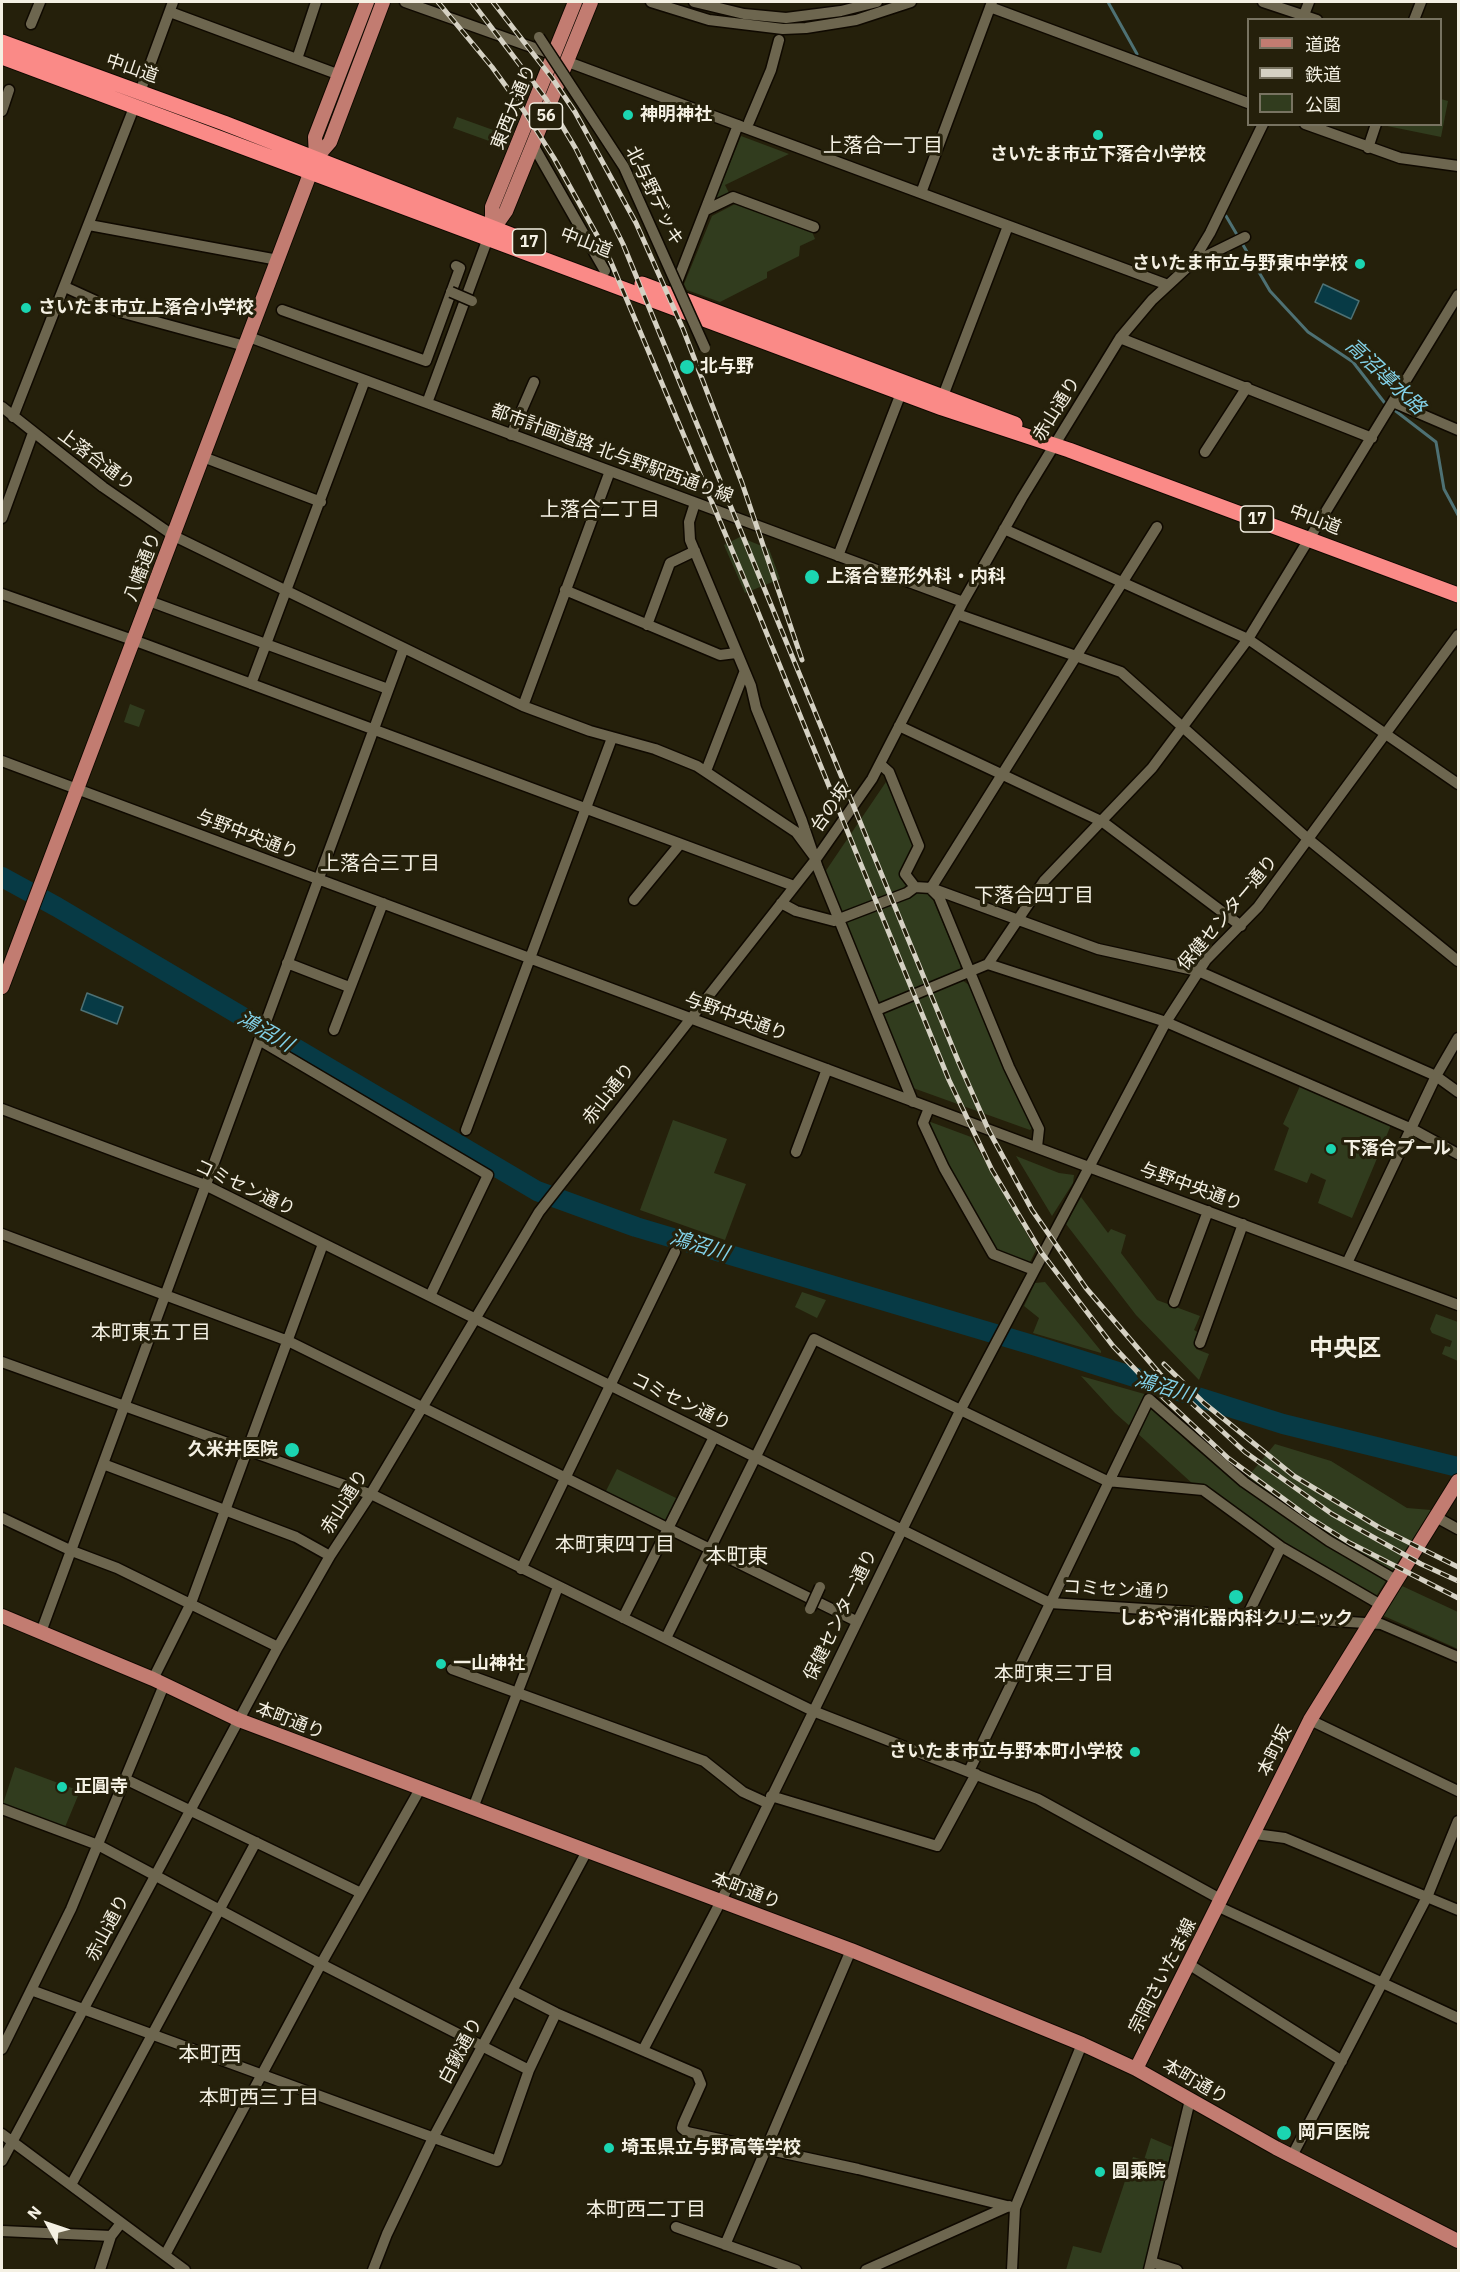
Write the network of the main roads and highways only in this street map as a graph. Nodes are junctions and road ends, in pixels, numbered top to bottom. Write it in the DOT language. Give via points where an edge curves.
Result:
graph roads {
  1 [pos="367,2"];
  2 [pos="383,2"];
  3 [pos="575,2"];
  4 [pos="591,2"];
  5 [pos="2,42"];
  6 [pos="2,57"];
  7 [pos="137,99"];
  8 [pos="314,165"];
  9 [pos="490,232"];
  10 [pos="670,300"];
  11 [pos="1055,445"];
  12 [pos="1458,596"];
  13 [pos="2,987"];
  14 [pos="1457,1482"];
  15 [pos="2,1616"];
  16 [pos="1221,1904"];
  17 [pos="1136,2069"];
  18 [pos="1458,2241"];
  1 -- 8 [label="main road" via="315,136"];
  2 -- 8 [label="main road" via="330,142"];
  3 -- 9 [label="main road, 東西大通り / 56" via="492,207"];
  4 -- 9 [label="main road, 東西大通り / 56" via="506,211"];
  5 -- 7 [label="highway, 中山道 / 17"];
  6 -- 7 [label="highway, 中山道 / 17"];
  7 -- 8 [label="highway, 中山道 / 17"];
  8 -- 9 [label="highway, 中山道 / 17"];
  8 -- 13 [label="main road, 八幡通り"];
  9 -- 10 [label="highway, 中山道 / 17"];
  9 -- 10 [label="highway, 中山道 / 17" via="605,271"];
  10 -- 11 [label="highway, 中山道 / 17" via="901,393"];
  10 -- 11 [label="highway, 中山道 / 17" via="944,396 1033,431"];
  11 -- 12 [label="highway, 中山道 / 17"];
  14 -- 16 [label="main road, 本町坂" via="1310,1720"];
  15 -- 17 [label="main road, 本町通り" via="239,1720 851,1950"];
  16 -- 17 [label="main road, 宗岡さいたま線"];
  17 -- 18 [label="main road, 本町通り" via="1292,2156"];
}
